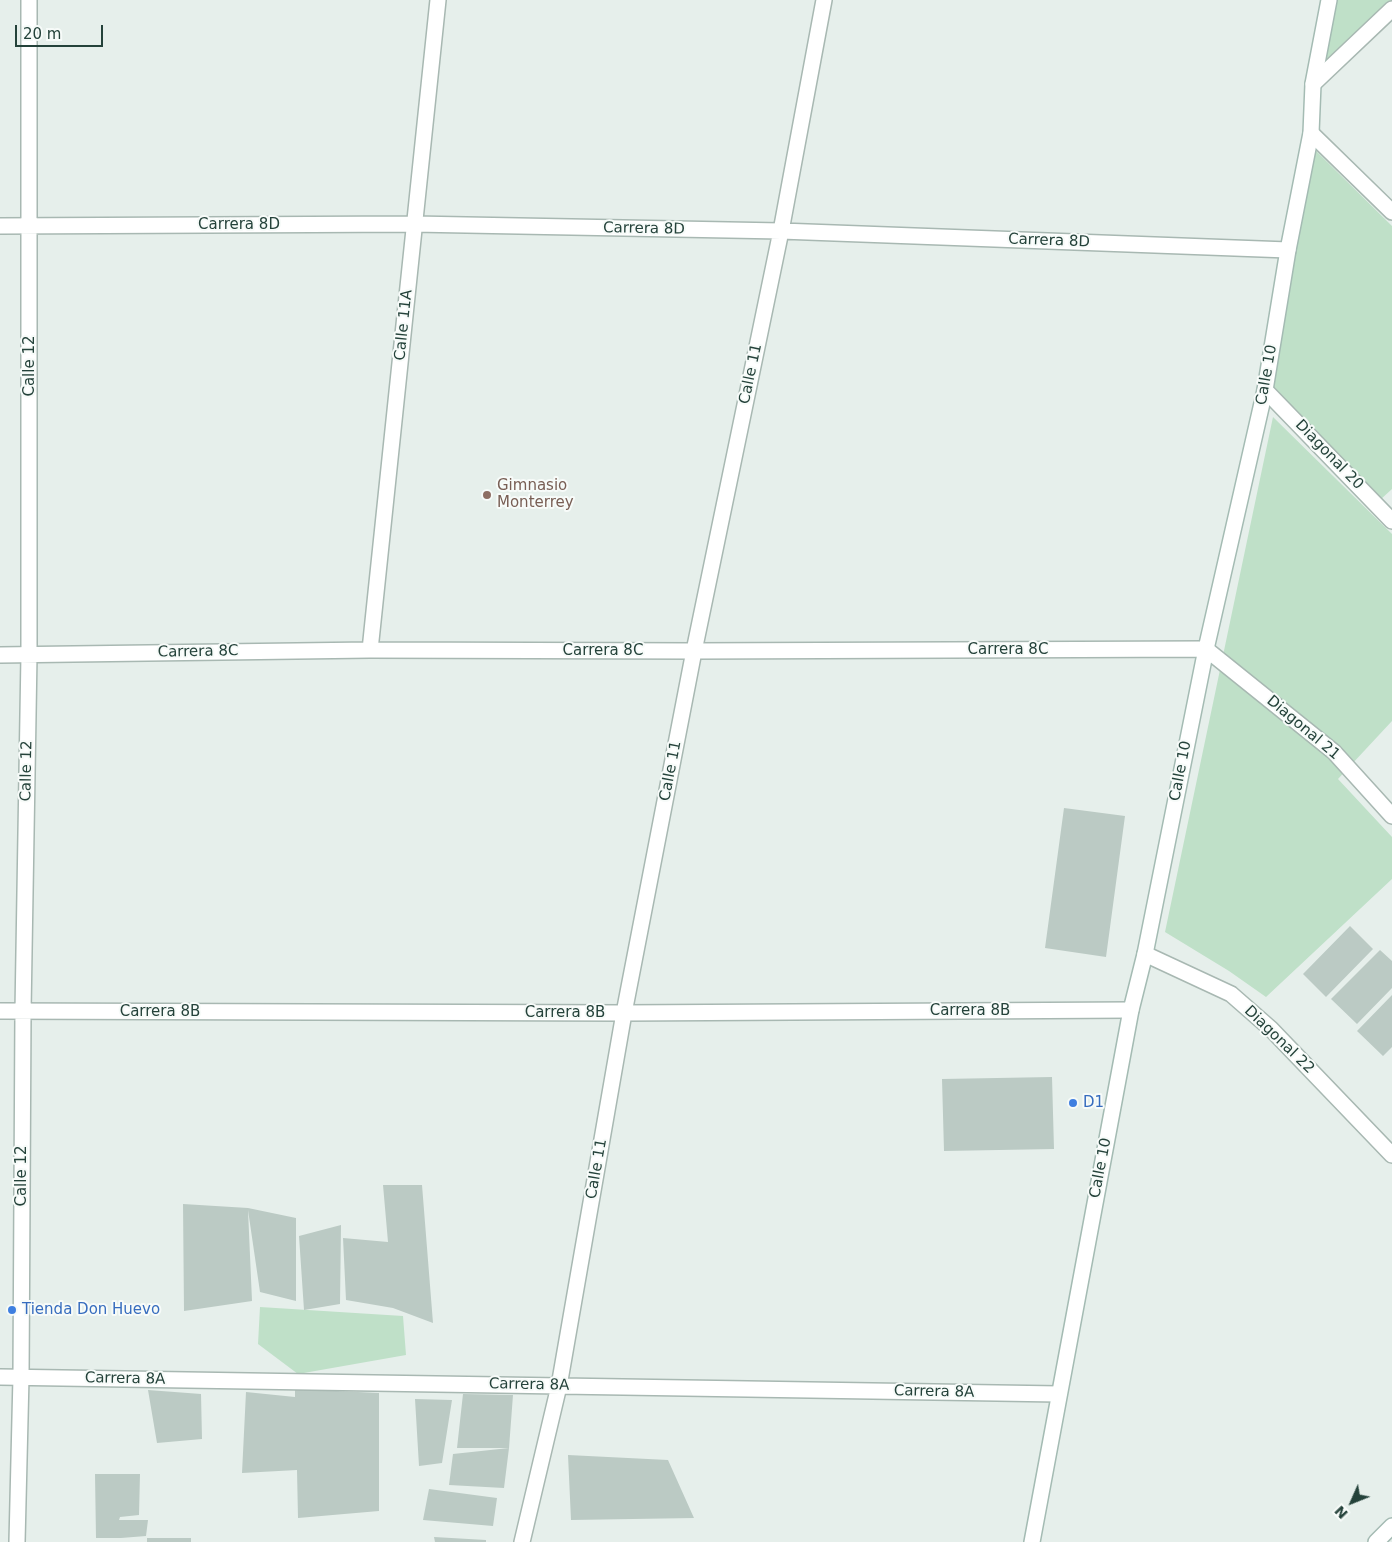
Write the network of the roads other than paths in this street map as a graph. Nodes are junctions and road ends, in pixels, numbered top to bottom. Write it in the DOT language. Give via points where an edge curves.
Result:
graph roads {
  1 [pos="29,0"];
  2 [pos="438,0"];
  3 [pos="824,0"];
  4 [pos="1329,0"];
  5 [pos="1392,9"];
  6 [pos="1313,84"];
  7 [pos="1311,133"];
  8 [pos="1392,212"];
  9 [pos="414,224"];
  10 [pos="30,225"];
  11 [pos="0,226"];
  12 [pos="781,231"];
  13 [pos="1288,250"];
  14 [pos="1265,390"];
  15 [pos="1392,521"];
  16 [pos="1206,649"];
  17 [pos="370,650"];
  18 [pos="694,651"];
  19 [pos="0,655"];
  20 [pos="29,655"];
  21 [pos="1392,816"];
  22 [pos="1145,954"];
  23 [pos="1131,1010"];
  24 [pos="0,1011"];
  25 [pos="23,1012"];
  26 [pos="624,1013"];
  27 [pos="1392,1155"];
  28 [pos="0,1377"];
  29 [pos="20,1378"];
  30 [pos="559,1386"];
  31 [pos="1059,1394"];
  32 [pos="1392,1526"];
  33 [pos="17,1542"];
  34 [pos="522,1542"];
  35 [pos="1032,1542"];
  36 [pos="1376,1542"];
  1 -- 10 [label="street, Calle 12"];
  2 -- 9 [label="street, Calle 11A"];
  3 -- 12 [label="street, Calle 11"];
  4 -- 6 [label="street, Calle 10"];
  5 -- 6 [label="street"];
  6 -- 7 [label="street, Calle 10"];
  7 -- 8 [label="street"];
  7 -- 13 [label="street, Calle 10"];
  9 -- 10 [label="street, Carrera 8D"];
  9 -- 12 [label="street, Carrera 8D"];
  9 -- 17 [label="street, Calle 11A"];
  10 -- 11 [label="street, Carrera 8D"];
  10 -- 20 [label="street, Calle 12"];
  12 -- 13 [label="street, Carrera 8D"];
  12 -- 18 [label="street, Calle 11"];
  13 -- 14 [label="street, Calle 10"];
  14 -- 15 [label="street, Diagonal 20"];
  14 -- 16 [label="street, Calle 10"];
  16 -- 18 [label="street, Carrera 8C"];
  16 -- 21 [label="street, Diagonal 21" via="1334,752"];
  16 -- 22 [label="street, Calle 10"];
  17 -- 18 [label="street, Carrera 8C"];
  17 -- 20 [label="street, Carrera 8C"];
  18 -- 26 [label="street, Calle 11"];
  19 -- 20 [label="street, Carrera 8C"];
  20 -- 25 [label="street, Calle 12"];
  22 -- 23 [label="street, Calle 10"];
  22 -- 27 [label="street, Diagonal 22" via="1231,994 1271,1029"];
  23 -- 26 [label="street, Carrera 8B"];
  23 -- 31 [label="street, Calle 10"];
  24 -- 25 [label="street, Carrera 8B"];
  25 -- 26 [label="street, Carrera 8B"];
  25 -- 29 [label="street, Calle 12"];
  26 -- 30 [label="street, Calle 11"];
  28 -- 29 [label="street, Carrera 8A"];
  29 -- 30 [label="street, Carrera 8A"];
  29 -- 33 [label="street, Calle 12"];
  30 -- 31 [label="street, Carrera 8A"];
  30 -- 34 [label="street, Calle 11"];
  31 -- 35 [label="street, Calle 10"];
  32 -- 36 [label="street"];
}
